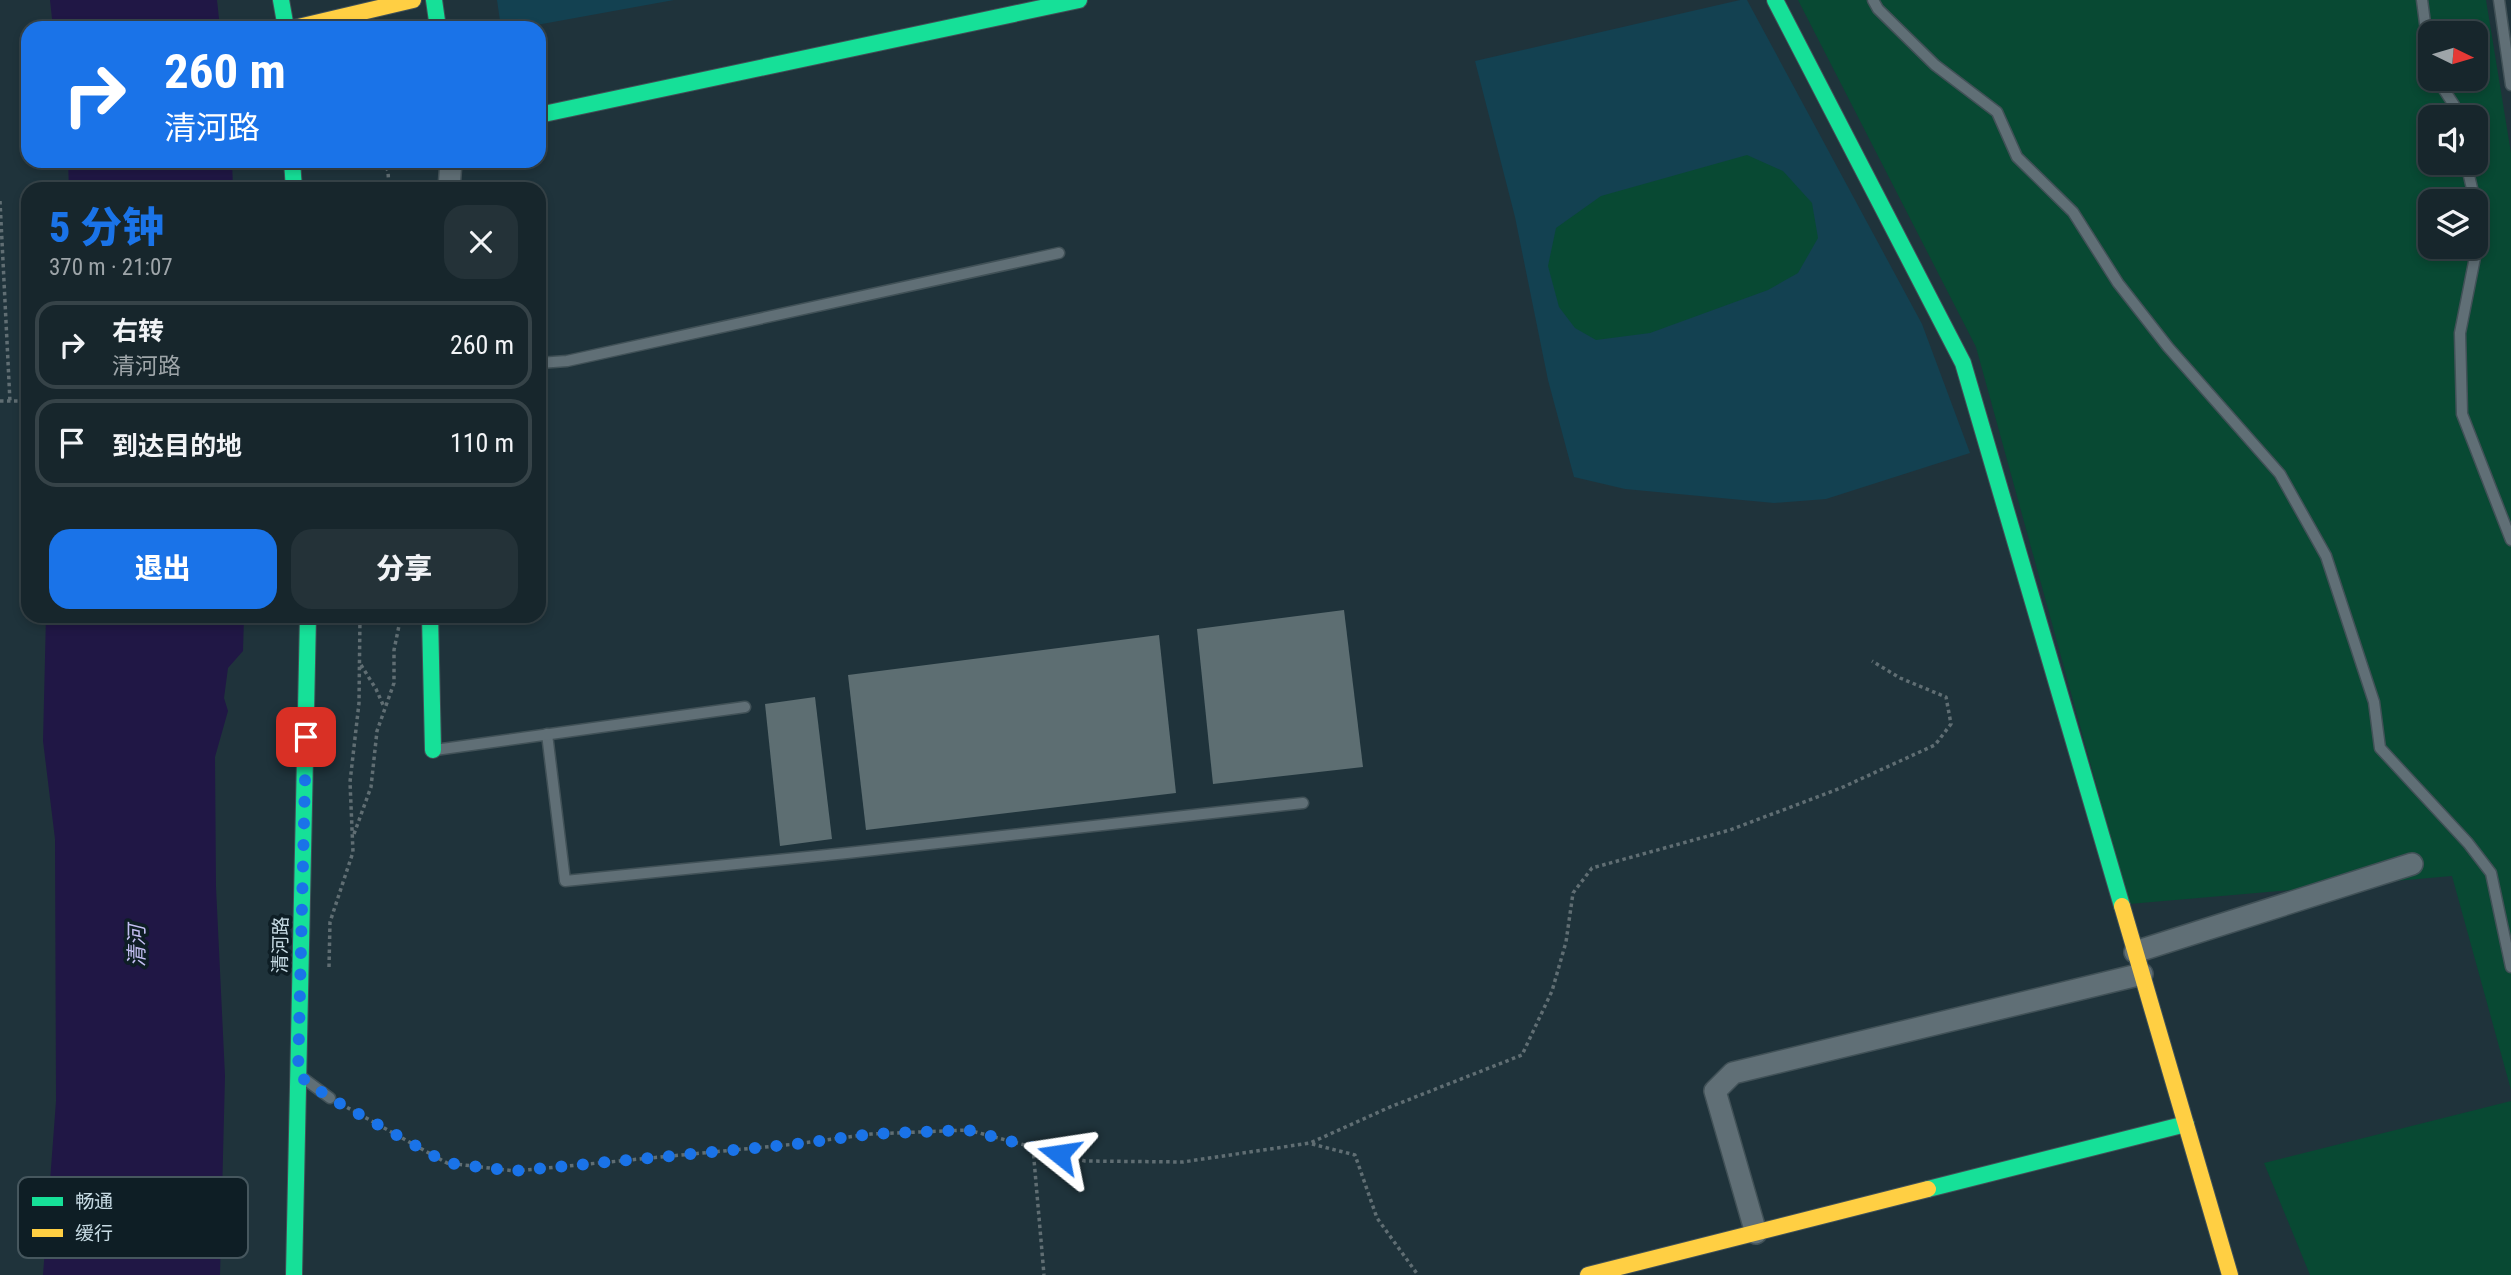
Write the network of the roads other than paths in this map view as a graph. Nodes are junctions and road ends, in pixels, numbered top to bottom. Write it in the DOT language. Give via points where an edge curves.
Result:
graph roads {
  1 [pos="281,0"];
  2 [pos="413,0"];
  3 [pos="434,0"];
  4 [pos="1079,0"];
  5 [pos="1775,0"];
  6 [pos="1874,0"];
  7 [pos="2422,0"];
  8 [pos="2498,0"];
  9 [pos="285,21"];
  10 [pos="324,21"];
  11 [pos="437,21"];
  12 [pos="2425,21"];
  13 [pos="2511,85"];
  14 [pos="546,114"];
  15 [pos="1059,253"];
  16 [pos="2475,259"];
  17 [pos="546,362"];
  18 [pos="2511,540"];
  19 [pos="308,623"];
  20 [pos="430,623"];
  21 [pos="745,707"];
  22 [pos="547,734"];
  23 [pos="433,750"];
  24 [pos="1303,803"];
  25 [pos="2412,864"];
  26 [pos="2135,952"];
  27 [pos="2511,967"];
  28 [pos="2142,974"];
  29 [pos="298,1075"];
  30 [pos="330,1098"];
  31 [pos="2186,1124"];
  32 [pos="1756,1233"];
  33 [pos="294,1275"];
  34 [pos="1588,1275"];
  35 [pos="2230,1275"];
  1 -- 9 [label="street"];
  2 -- 10 [label="street"];
  3 -- 11 [label="street"];
  4 -- 14 [label="street"];
  5 -- 26 [label="street" via="1963,363"];
  6 -- 27 [label="lane" via="1935,65 1997,112 2017,157 2073,212 2151,326 2280,474 2326,555 2374,702 2380,748 2491,873"];
  7 -- 12 [label="lane"];
  8 -- 13 [label="lane"];
  15 -- 17 [label="lane"];
  16 -- 18 [label="lane" via="2460,334 2462,414"];
  19 -- 29 [label="street, 清河路"];
  20 -- 23 [label="street"];
  21 -- 22 [label="lane"];
  22 -- 23 [label="lane"];
  22 -- 24 [label="lane" via="565,881"];
  25 -- 26 [label="street"];
  26 -- 28 [label="street"];
  28 -- 31 [label="street"];
  28 -- 32 [label="street" via="1733,1073 1715,1091"];
  29 -- 30 [label="lane"];
  29 -- 33 [label="street, 清河路"];
  31 -- 32 [label="street"];
  31 -- 35 [label="street"];
  32 -- 34 [label="street"];
}
